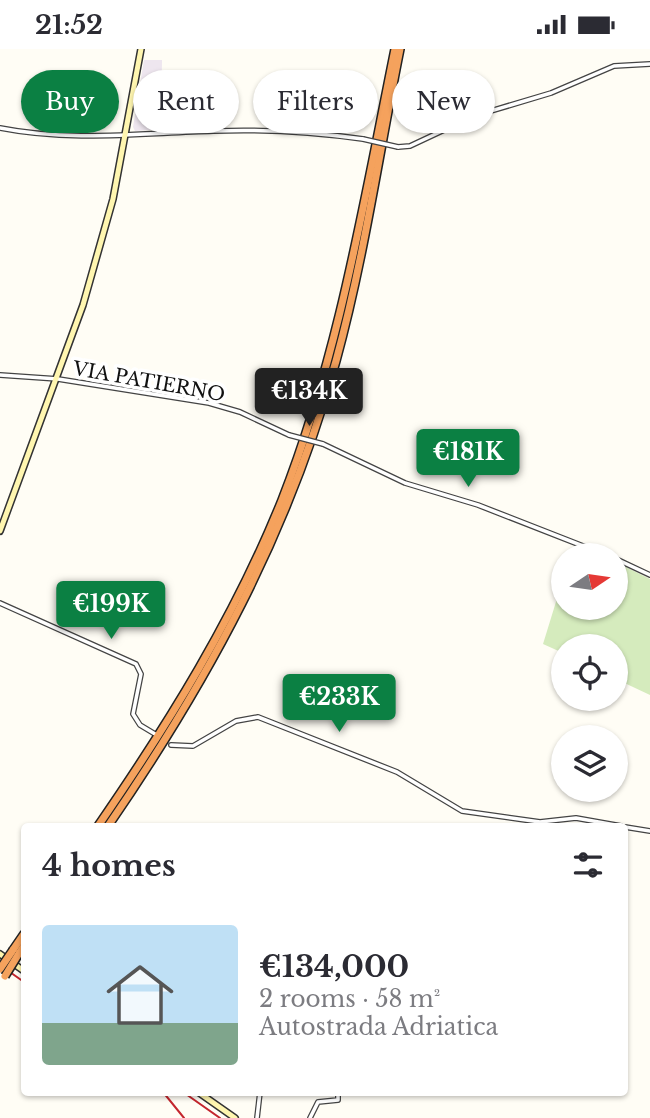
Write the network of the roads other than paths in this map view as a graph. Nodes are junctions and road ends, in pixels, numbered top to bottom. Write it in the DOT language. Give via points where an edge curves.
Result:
graph roads {
  1 [pos="141,49"];
  2 [pos="395,49"];
  3 [pos="400,49"];
  4 [pos="650,64"];
  5 [pos="0,128"];
  6 [pos="126,135"];
  7 [pos="0,375"];
  8 [pos="58,379"];
  9 [pos="0,531"];
  10 [pos="575,543"];
  11 [pos="628,565"];
  12 [pos="650,575"];
  13 [pos="0,603"];
  14 [pos="155,734"];
  15 [pos="171,745"];
  16 [pos="100,823"];
  17 [pos="110,823"];
  18 [pos="605,823"];
  19 [pos="628,827"];
  20 [pos="650,831"];
  21 [pos="21,941"];
  22 [pos="21,949"];
  23 [pos="16,953"];
  24 [pos="0,954"];
  25 [pos="21,969"];
  26 [pos="2,976"];
  27 [pos="204,1096"];
  28 [pos="260,1096"];
  29 [pos="338,1096"];
  30 [pos="235,1118"];
  31 [pos="257,1118"];
  32 [pos="310,1118"];
  1 -- 6 [label="main road"];
  2 -- 16 [label="highway" via="338,320 282,499 241,592 192,683"];
  3 -- 17 [label="highway" via="342,335 289,502 254,585 215,659"];
  4 -- 6 [label="street, bridge" via="614,66 551,93 474,116 410,146 271,131"];
  5 -- 6 [label="street" via="29,134"];
  6 -- 8 [label="main road" via="106,226"];
  7 -- 8 [label="street, VIA PATIERNO"];
  8 -- 9 [label="main road"];
  8 -- 10 [label="street, VIA PATIERNO, bridge" via="240,412 405,483 478,505"];
  11 -- 12 [label="street"];
  13 -- 14 [label="street" via="136,664 141,674 133,714"];
  15 -- 18 [label="street" via="193,746 236,721 258,717 397,772 461,811 540,822 576,818"];
  19 -- 20 [label="street"];
  21 -- 23 [label="highway"];
  22 -- 23 [label="highway"];
  23 -- 26 [label="highway, bridge"];
  24 -- 25 [label="main road"];
  27 -- 30 [label="main road"];
  28 -- 31 [label="street"];
  29 -- 32 [label="street" via="338,1100 318,1102"];
}
